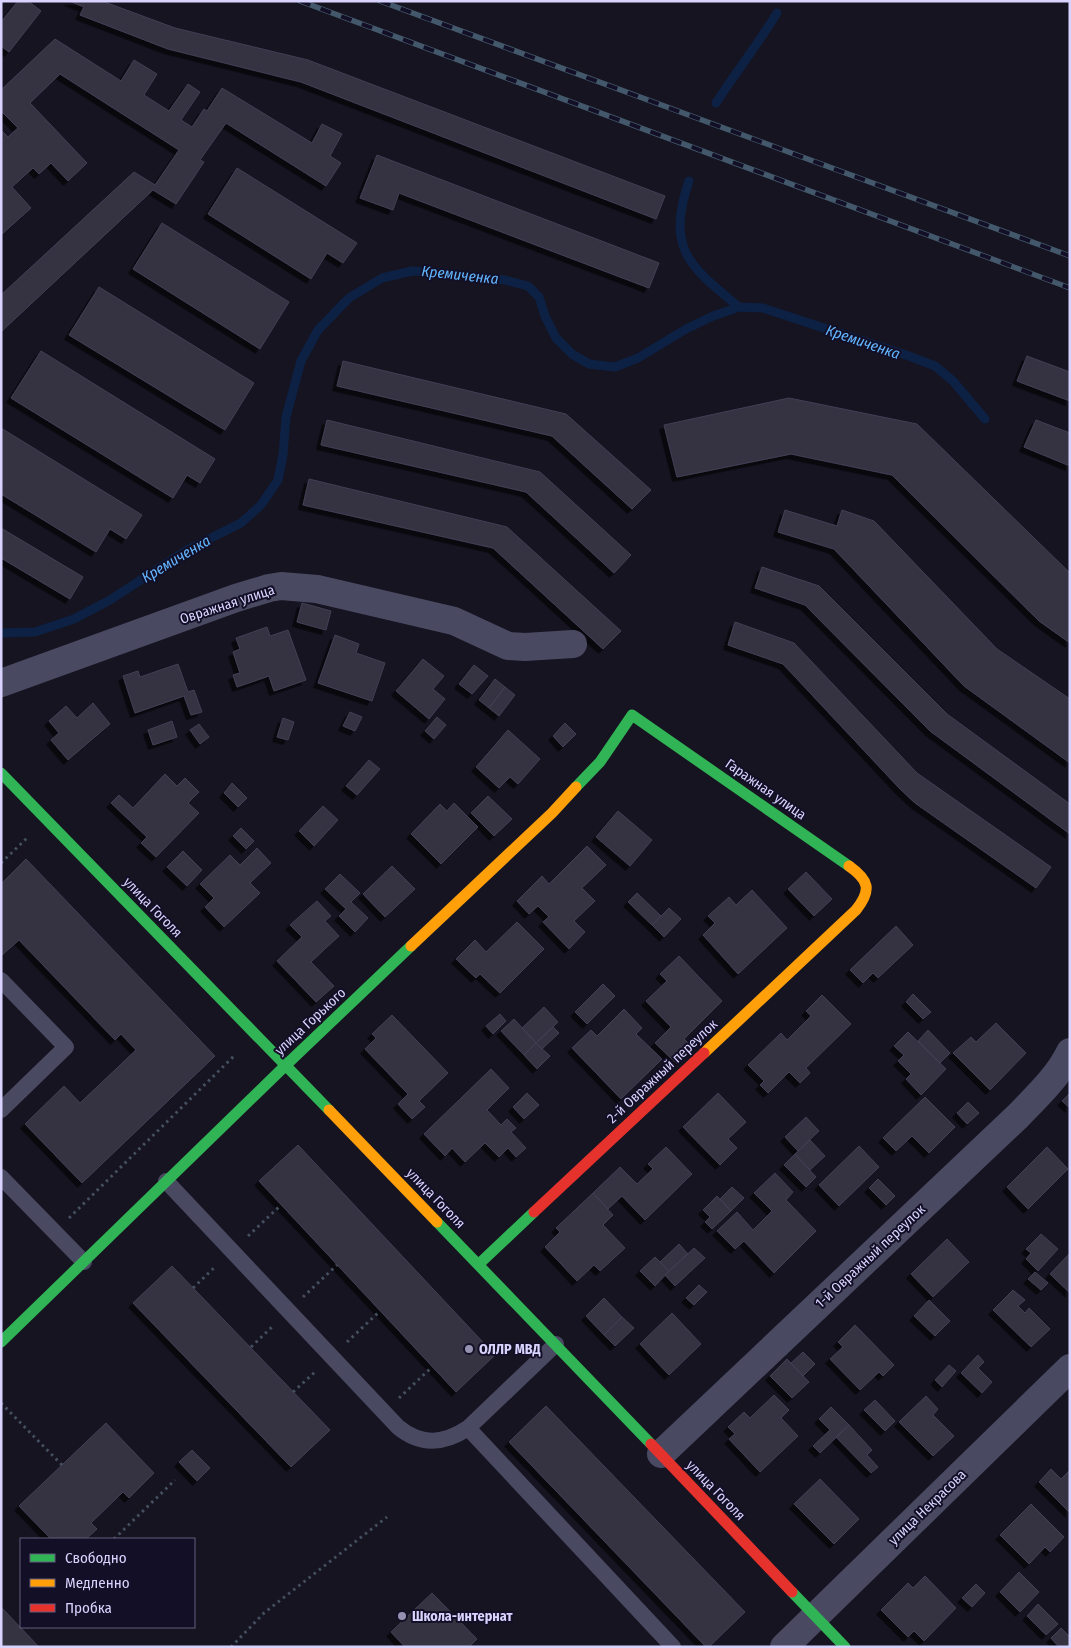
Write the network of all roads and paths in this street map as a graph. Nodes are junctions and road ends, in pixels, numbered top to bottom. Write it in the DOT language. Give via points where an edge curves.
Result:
graph roads {
  1 [pos="574,644"];
  2 [pos="1,682"];
  3 [pos="632,715"];
  4 [pos="4,780"];
  5 [pos="30,836"];
  6 [pos="1,863"];
  7 [pos="865,899"];
  8 [pos="1,980"];
  9 [pos="1070,1052"];
  10 [pos="236,1053"];
  11 [pos="286,1065"];
  12 [pos="1,1110"];
  13 [pos="1,1177"];
  14 [pos="166,1181"];
  15 [pos="54,1232"];
  16 [pos="84,1262"];
  17 [pos="479,1264"];
  18 [pos="1,1342"];
  19 [pos="556,1344"];
  20 [pos="432,1367"];
  21 [pos="1070,1368"];
  22 [pos="1,1403"];
  23 [pos="384,1412"];
  24 [pos="468,1428"];
  25 [pos="661,1454"];
  26 [pos="62,1465"];
  27 [pos="176,1480"];
  28 [pos="387,1518"];
  29 [pos="115,1538"];
  30 [pos="815,1616"];
  31 [pos="231,1647"];
  32 [pos="673,1647"];
  33 [pos="784,1647"];
  34 [pos="845,1647"];
  1 -- 2 [label="street, Овражная улица" via="508,646 454,621 317,589 281,586 236,598"];
  3 -- 7 [label="street, Гаражная улица" via="862,875 867,886"];
  3 -- 11 [label="street, улица Горького" via="579,786"];
  4 -- 11 [label="street, улица Гоголя"];
  5 -- 6 [label="path"];
  7 -- 17 [label="street, 2-й Овражный переулок"];
  8 -- 12 [label="lane" via="66,1047"];
  9 -- 25 [label="street, 1-й Овражный переулок" via="1063,1066 1017,1117"];
  10 -- 15 [label="path"];
  11 -- 14 [label="street, улица Горького"];
  11 -- 17 [label="street, улица Гоголя"];
  13 -- 15 [label="lane"];
  14 -- 16 [label="street, улица Горького"];
  14 -- 23 [label="lane"];
  15 -- 16 [label="lane"];
  16 -- 18 [label="street, улица Горького"];
  17 -- 19 [label="street, улица Гоголя"];
  19 -- 24 [label="lane"];
  19 -- 25 [label="street, улица Гоголя"];
  20 -- 23 [label="path"];
  21 -- 30 [label="street, улица Некрасова"];
  22 -- 26 [label="path"];
  23 -- 24 [label="lane" via="407,1435 418,1439 446,1439"];
  24 -- 32 [label="lane"];
  25 -- 30 [label="street, улица Гоголя"];
  27 -- 29 [label="path"];
  28 -- 31 [label="path" via="264,1613"];
  30 -- 33 [label="street, улица Некрасова"];
  30 -- 34 [label="street, улица Гоголя"];
}
